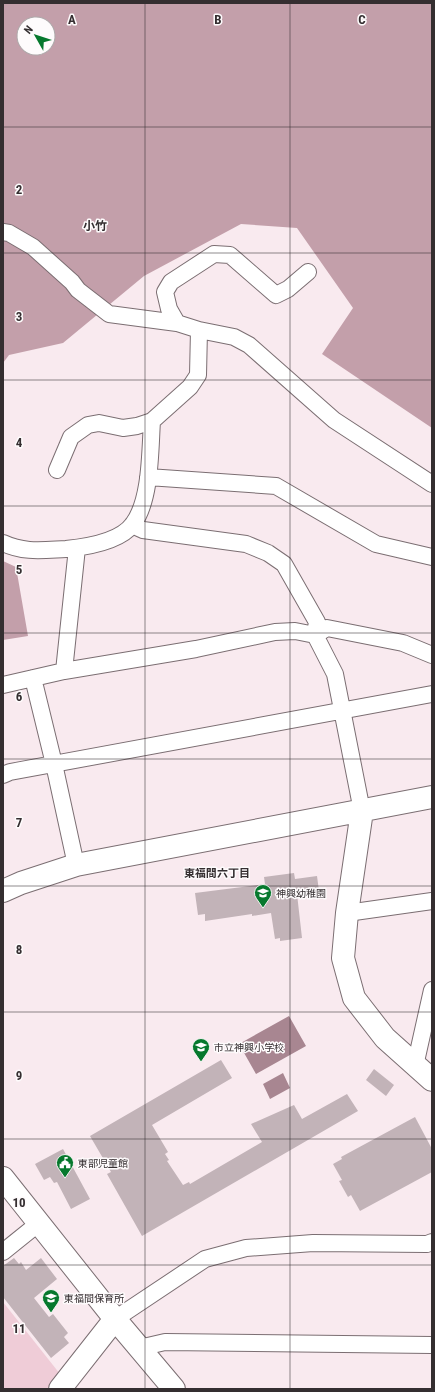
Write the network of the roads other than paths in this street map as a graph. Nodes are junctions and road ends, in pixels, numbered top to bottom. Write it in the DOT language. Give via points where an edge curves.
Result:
graph roads {
  1 [pos="3,232"];
  2 [pos="308,272"];
  3 [pos="177,323"];
  4 [pos="199,330"];
  5 [pos="152,421"];
  6 [pos="57,470"];
  7 [pos="148,476"];
  8 [pos="432,484"];
  9 [pos="132,526"];
  10 [pos="3,543"];
  11 [pos="77,548"];
  12 [pos="432,557"];
  13 [pos="315,635"];
  14 [pos="432,655"];
  15 [pos="64,671"];
  16 [pos="33,678"];
  17 [pos="3,685"];
  18 [pos="432,694"];
  19 [pos="343,710"];
  20 [pos="54,764"];
  21 [pos="3,775"];
  22 [pos="432,797"];
  23 [pos="362,811"];
  24 [pos="76,865"];
  25 [pos="3,891"];
  26 [pos="432,901"];
  27 [pos="347,914"];
  28 [pos="432,990"];
  29 [pos="415,1066"];
  30 [pos="432,1080"];
  31 [pos="3,1178"];
  32 [pos="39,1223"];
  33 [pos="432,1242"];
  34 [pos="3,1252"];
  35 [pos="115,1319"];
  36 [pos="432,1345"];
  37 [pos="139,1348"];
  38 [pos="60,1389"];
  39 [pos="174,1389"];
  1 -- 3 [label="street" via="33,247 78,290 109,314"];
  2 -- 3 [label="street" via="288,289 276,295 230,255 214,254 171,282 165,292 169,309"];
  3 -- 4 [label="street"];
  4 -- 5 [label="street" via="198,376 190,387"];
  4 -- 8 [label="street" via="234,337 249,344 334,420"];
  5 -- 6 [label="street" via="123,428 99,423 88,425 71,437"];
  5 -- 7 [label="street"];
  7 -- 9 [label="street" via="141,510"];
  7 -- 12 [label="street" via="276,486 376,544"];
  9 -- 11 [label="street" via="99,544"];
  9 -- 13 [label="street" via="143,530 246,544 268,553 284,564 314,615 317,622"];
  10 -- 11 [label="street" via="18,550"];
  11 -- 15 [label="street"];
  13 -- 14 [label="street" via="327,628 403,643"];
  13 -- 15 [label="street" via="295,631 275,632 196,649"];
  13 -- 19 [label="street" via="335,674"];
  15 -- 16 [label="street"];
  16 -- 17 [label="street"];
  16 -- 20 [label="street"];
  18 -- 19 [label="street"];
  19 -- 20 [label="street"];
  19 -- 23 [label="street"];
  20 -- 21 [label="street"];
  20 -- 24 [label="street"];
  22 -- 23 [label="street"];
  23 -- 24 [label="street"];
  23 -- 27 [label="street"];
  24 -- 25 [label="street"];
  26 -- 27 [label="street"];
  27 -- 29 [label="street" via="343,958 354,998 385,1038"];
  28 -- 29 [label="street"];
  29 -- 30 [label="street"];
  31 -- 32 [label="street"];
  32 -- 34 [label="street"];
  32 -- 35 [label="street"];
  33 -- 35 [label="street" via="313,1243 246,1248 205,1259"];
  35 -- 37 [label="street"];
  35 -- 38 [label="street"];
  36 -- 37 [label="street" via="165,1342"];
  37 -- 39 [label="street"];
}
